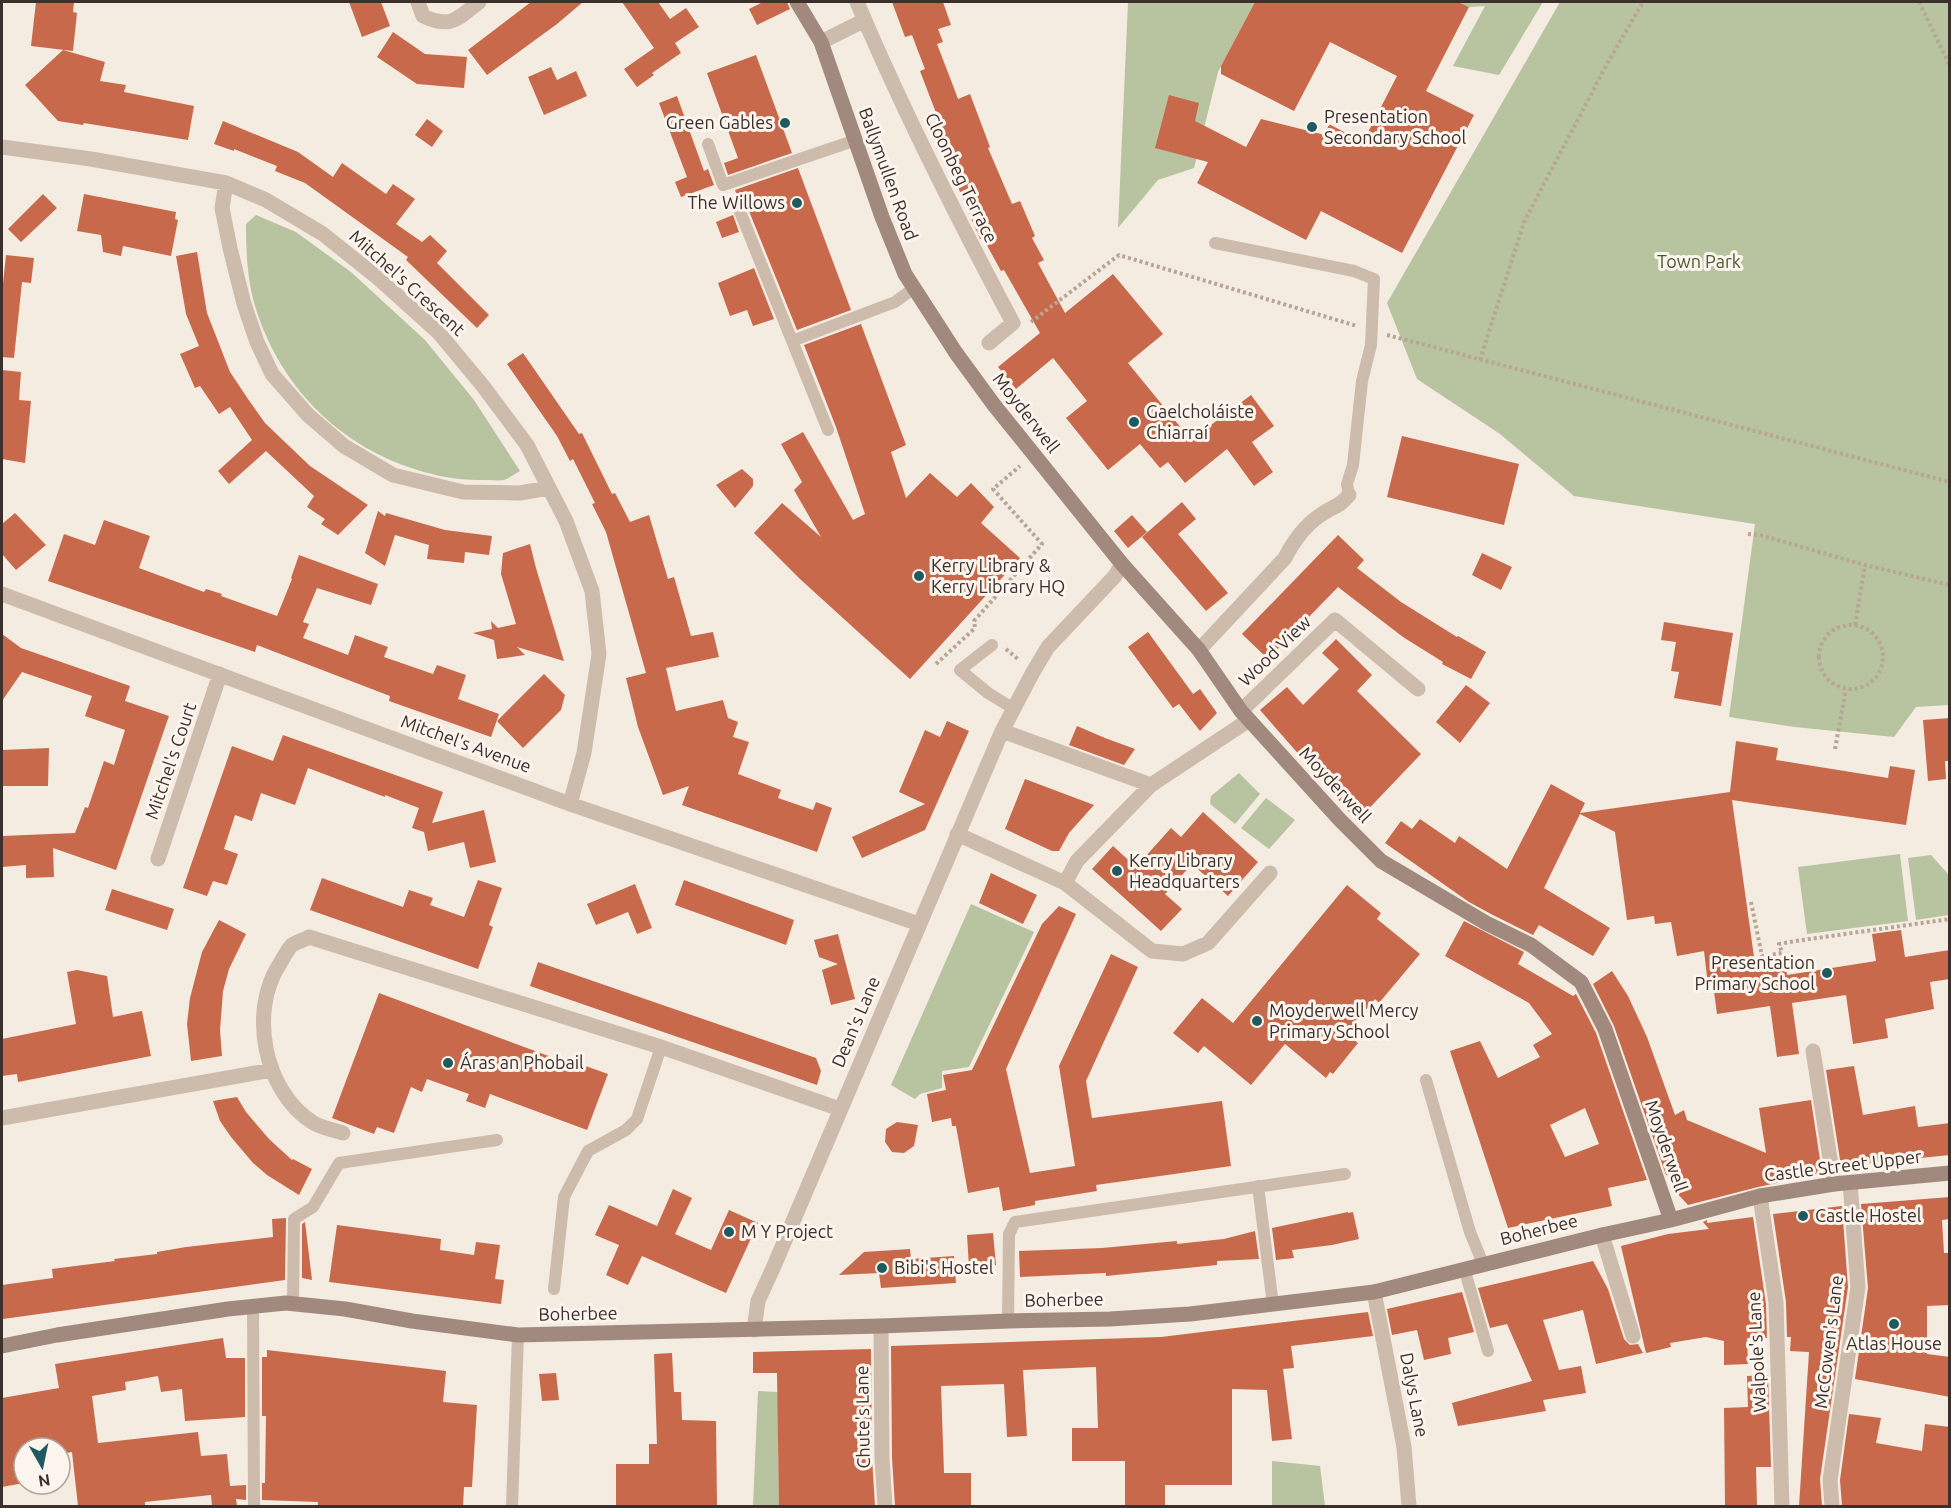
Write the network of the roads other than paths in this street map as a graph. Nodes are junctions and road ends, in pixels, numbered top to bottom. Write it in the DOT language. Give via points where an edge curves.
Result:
graph roads {
  1 [pos="418,2"];
  2 [pos="479,2"];
  3 [pos="797,2"];
  4 [pos="856,2"];
  5 [pos="865,20"];
  6 [pos="821,42"];
  7 [pos="856,140"];
  8 [pos="708,144"];
  9 [pos="2,147"];
  10 [pos="226,183"];
  11 [pos="739,209"];
  12 [pos="1215,243"];
  13 [pos="914,288"];
  14 [pos="792,341"];
  15 [pos="989,343"];
  16 [pos="956,353"];
  17 [pos="828,430"];
  18 [pos="548,488"];
  19 [pos="1349,495"];
  20 [pos="1122,564"];
  21 [pos="2,594"];
  22 [pos="992,645"];
  23 [pos="1199,650"];
  24 [pos="220,674"];
  25 [pos="1418,690"];
  26 [pos="1014,709"];
  27 [pos="1245,715"];
  28 [pos="1002,731"];
  29 [pos="1151,785"];
  30 [pos="570,804"];
  31 [pos="957,834"];
  32 [pos="158,859"];
  33 [pos="1270,873"];
  34 [pos="1065,883"];
  35 [pos="919,924"];
  36 [pos="661,1047"];
  37 [pos="1813,1051"];
  38 [pos="272,1070"];
  39 [pos="1426,1080"];
  40 [pos="840,1109"];
  41 [pos="2,1118"];
  42 [pos="343,1133"];
  43 [pos="496,1140"];
  44 [pos="1950,1173"];
  45 [pos="1345,1174"];
  46 [pos="1850,1182"];
  47 [pos="1834,1184"];
  48 [pos="1258,1186"];
  49 [pos="1760,1196"];
  50 [pos="1671,1220"];
  51 [pos="1602,1235"];
  52 [pos="1483,1264"];
  53 [pos="1464,1269"];
  54 [pos="554,1289"];
  55 [pos="1374,1292"];
  56 [pos="293,1304"];
  57 [pos="1273,1305"];
  58 [pos="253,1306"];
  59 [pos="1008,1321"];
  60 [pos="881,1326"];
  61 [pos="754,1330"];
  62 [pos="518,1335"];
  63 [pos="1633,1336"];
  64 [pos="2,1346"];
  65 [pos="1488,1351"];
  66 [pos="254,1506"];
  67 [pos="512,1506"];
  68 [pos="885,1506"];
  69 [pos="1409,1506"];
  70 [pos="1782,1506"];
  71 [pos="1832,1506"];
  1 -- 2 [label="street" via="423,16 439,23 456,20"];
  3 -- 6 [label="main road, Ballymullen Road"];
  4 -- 5 [label="street, Cloonbeg Terrace"];
  5 -- 6 [label="street"];
  5 -- 15 [label="street, Cloonbeg Terrace" via="960,224 1013,323"];
  6 -- 7 [label="main road, Ballymullen Road"];
  7 -- 8 [label="lane" via="723,185"];
  7 -- 13 [label="main road, Ballymullen Road" via="904,274"];
  9 -- 10 [label="street, Mitchel's Crescent"];
  10 -- 18 [label="street, Mitchel's Crescent" via="266,200 323,234 439,333 527,445"];
  10 -- 18 [label="street" via="222,208 257,342 272,374 308,415 344,446 393,476 463,492 520,493"];
  11 -- 14 [label="lane"];
  12 -- 19 [label="lane" via="1354,271 1374,279 1369,358 1362,381 1353,465 1347,484"];
  13 -- 14 [label="lane" via="895,302"];
  13 -- 16 [label="main road, Ballymullen Road"];
  14 -- 17 [label="lane"];
  16 -- 20 [label="main road, Moyderwell"];
  18 -- 30 [label="street, Mitchel's Crescent" via="566,521 592,591 599,654 584,753"];
  19 -- 23 [label="street" via="1340,506 1320,515 1304,529 1285,558"];
  20 -- 23 [label="main road, Moyderwell"];
  20 -- 26 [label="street, Dean's Lane" via="1048,647"];
  21 -- 24 [label="street, Mitchel's Avenue"];
  22 -- 26 [label="lane" via="960,670"];
  23 -- 27 [label="main road, Moyderwell"];
  24 -- 30 [label="street, Mitchel's Avenue"];
  24 -- 32 [label="street, Mitchel's Court"];
  25 -- 27 [label="street, Wood View" via="1335,620"];
  26 -- 28 [label="street, Dean's Lane"];
  27 -- 29 [label="street"];
  27 -- 50 [label="main road, Moyderwell" via="1381,861 1531,945 1581,982 1605,1029"];
  28 -- 29 [label="street"];
  28 -- 31 [label="street, Dean's Lane"];
  29 -- 34 [label="street" via="1077,861"];
  30 -- 35 [label="street, Mitchel's Avenue"];
  31 -- 34 [label="street"];
  31 -- 35 [label="street, Dean's Lane"];
  33 -- 34 [label="street" via="1208,944 1183,954 1152,951"];
  35 -- 40 [label="street, Dean's Lane"];
  36 -- 38 [label="street" via="309,937 291,946 274,973 264,1000 266,1046"];
  36 -- 40 [label="street"];
  36 -- 54 [label="lane" via="636,1119 626,1130 588,1151 564,1197"];
  37 -- 47 [label="street"];
  38 -- 41 [label="street"];
  38 -- 42 [label="street" via="286,1098 313,1123"];
  39 -- 52 [label="lane"];
  40 -- 61 [label="street, Dean's Lane" via="758,1301"];
  43 -- 56 [label="lane" via="339,1163 313,1207 294,1219"];
  44 -- 46 [label="main road, Castle Street Upper"];
  45 -- 48 [label="lane"];
  46 -- 47 [label="main road, Castle Street Upper"];
  46 -- 71 [label="street, McCowen's Lane" via="1858,1287 1830,1480"];
  47 -- 49 [label="main road, Castle Street Upper"];
  48 -- 57 [label="lane"];
  48 -- 59 [label="lane" via="1015,1222 1009,1234"];
  49 -- 50 [label="main road, Castle Street Upper"];
  49 -- 70 [label="street, Walpole's Lane" via="1776,1303"];
  50 -- 51 [label="main road, Castle Street Upper"];
  51 -- 52 [label="main road, Boherbee"];
  51 -- 63 [label="street"];
  52 -- 53 [label="main road, Boherbee"];
  53 -- 55 [label="main road, Boherbee"];
  53 -- 65 [label="lane"];
  55 -- 57 [label="main road, Boherbee"];
  55 -- 69 [label="street, Dalys Lane" via="1404,1447"];
  56 -- 58 [label="main road, Boherbee"];
  56 -- 62 [label="main road, Boherbee"];
  57 -- 59 [label="main road, Boherbee" via="1110,1319"];
  58 -- 64 [label="main road, Boherbee"];
  58 -- 66 [label="lane"];
  59 -- 60 [label="main road, Boherbee"];
  60 -- 61 [label="main road, Boherbee"];
  60 -- 68 [label="street, Chute's Lane"];
  61 -- 62 [label="main road, Boherbee"];
  62 -- 67 [label="lane"];
}
